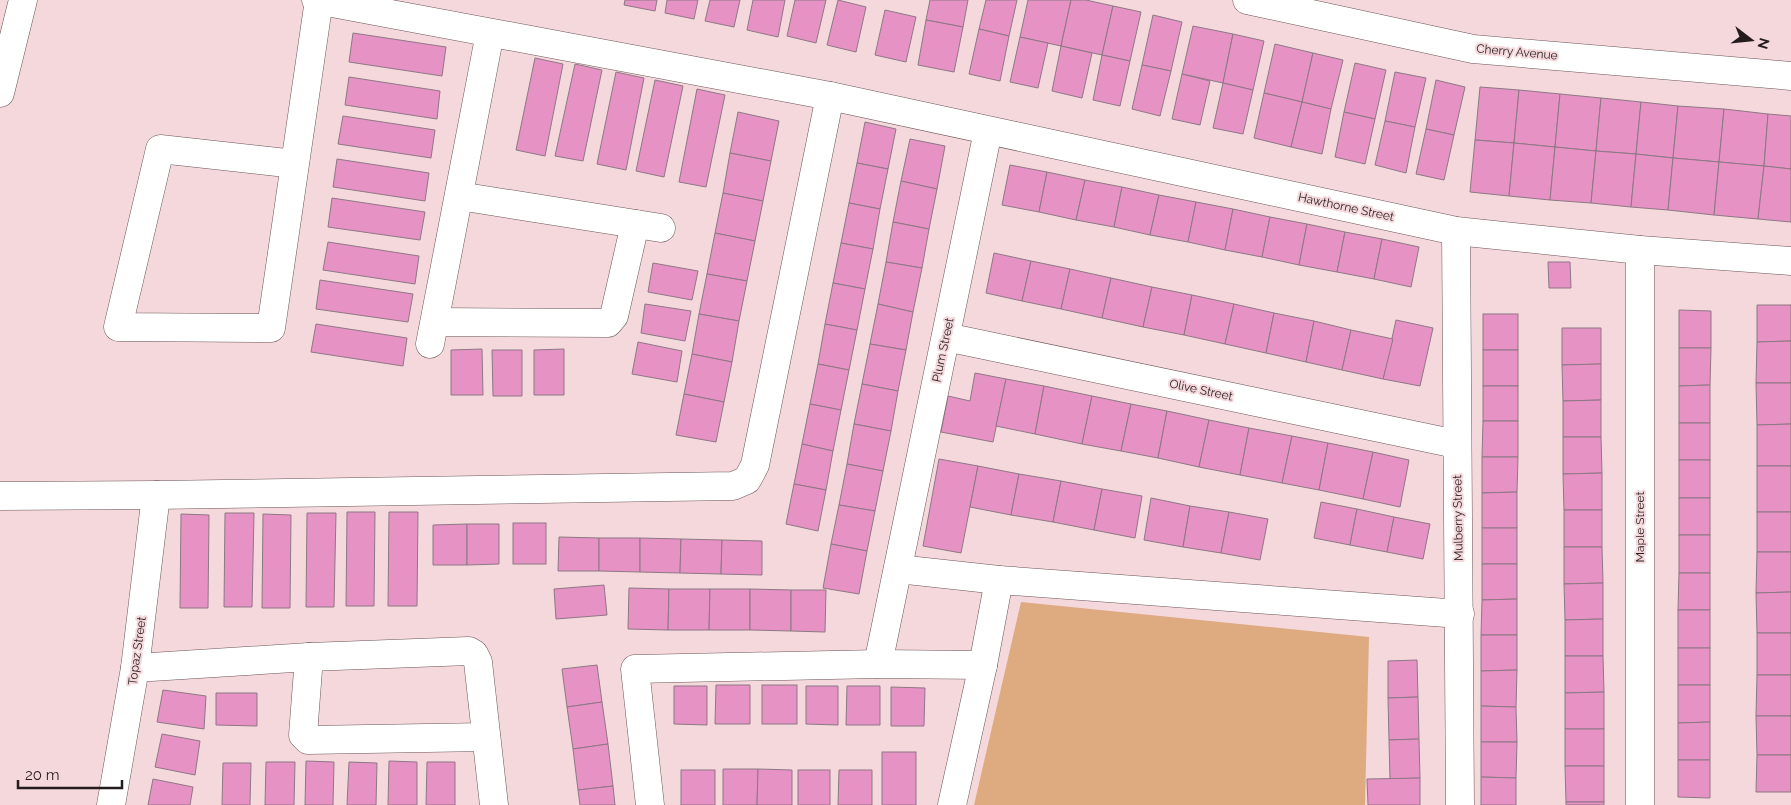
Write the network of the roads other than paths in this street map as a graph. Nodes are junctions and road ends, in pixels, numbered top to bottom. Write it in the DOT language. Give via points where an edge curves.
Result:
graph roads {
  1 [pos="23,0"];
  2 [pos="318,0"];
  3 [pos="1247,0"];
  4 [pos="490,33"];
  5 [pos="1791,76"];
  6 [pos="0,93"];
  7 [pos="830,96"];
  8 [pos="988,131"];
  9 [pos="295,164"];
  10 [pos="459,196"];
  11 [pos="635,224"];
  12 [pos="661,228"];
  13 [pos="1456,231"];
  14 [pos="1640,250"];
  15 [pos="1791,261"];
  16 [pos="946,337"];
  17 [pos="1456,444"];
  18 [pos="156,495"];
  19 [pos="0,496"];
  20 [pos="898,569"];
  21 [pos="999,580"];
  22 [pos="1460,614"];
  23 [pos="309,657"];
  24 [pos="878,664"];
  25 [pos="983,665"];
  26 [pos="136,668"];
  27 [pos="486,737"];
  28 [pos="111,805"];
  29 [pos="494,805"];
  30 [pos="650,805"];
  31 [pos="952,805"];
  32 [pos="1460,805"];
  33 [pos="1640,805"];
  1 -- 6 [label="street"];
  2 -- 4 [label="street, Hawthorne Street"];
  2 -- 9 [label="street"];
  3 -- 5 [label="street, Cherry Avenue" via="1473,49"];
  4 -- 7 [label="street, Hawthorne Street"];
  4 -- 10 [label="street"];
  7 -- 8 [label="street, Hawthorne Street"];
  7 -- 18 [label="street" via="755,465 747,480 733,486"];
  8 -- 13 [label="street, Hawthorne Street"];
  8 -- 16 [label="street, Plum Street"];
  9 -- 9 [label="street" via="160,149 118,327 271,328"];
  10 -- 11 [label="street"];
  10 -- 11 [label="street" via="432,333 608,323 614,316"];
  11 -- 12 [label="street"];
  13 -- 14 [label="street, Hawthorne Street"];
  13 -- 17 [label="street, Mulberry Street"];
  14 -- 15 [label="street, Hawthorne Street"];
  14 -- 33 [label="street, Maple Street"];
  16 -- 17 [label="street, Olive Street"];
  16 -- 20 [label="street, Plum Street"];
  17 -- 22 [label="street, Mulberry Street"];
  18 -- 19 [label="street"];
  18 -- 26 [label="street, Topaz Street"];
  20 -- 21 [label="street"];
  20 -- 24 [label="street, Plum Street"];
  21 -- 22 [label="street"];
  21 -- 25 [label="street"];
  22 -- 32 [label="street, Mulberry Street"];
  23 -- 26 [label="street"];
  23 -- 27 [label="street" via="469,651 478,662"];
  23 -- 27 [label="street" via="303,735 308,740"];
  24 -- 25 [label="street"];
  24 -- 30 [label="street" via="635,669"];
  25 -- 31 [label="street"];
  26 -- 28 [label="street, Topaz Street"];
  27 -- 29 [label="street"];
}
